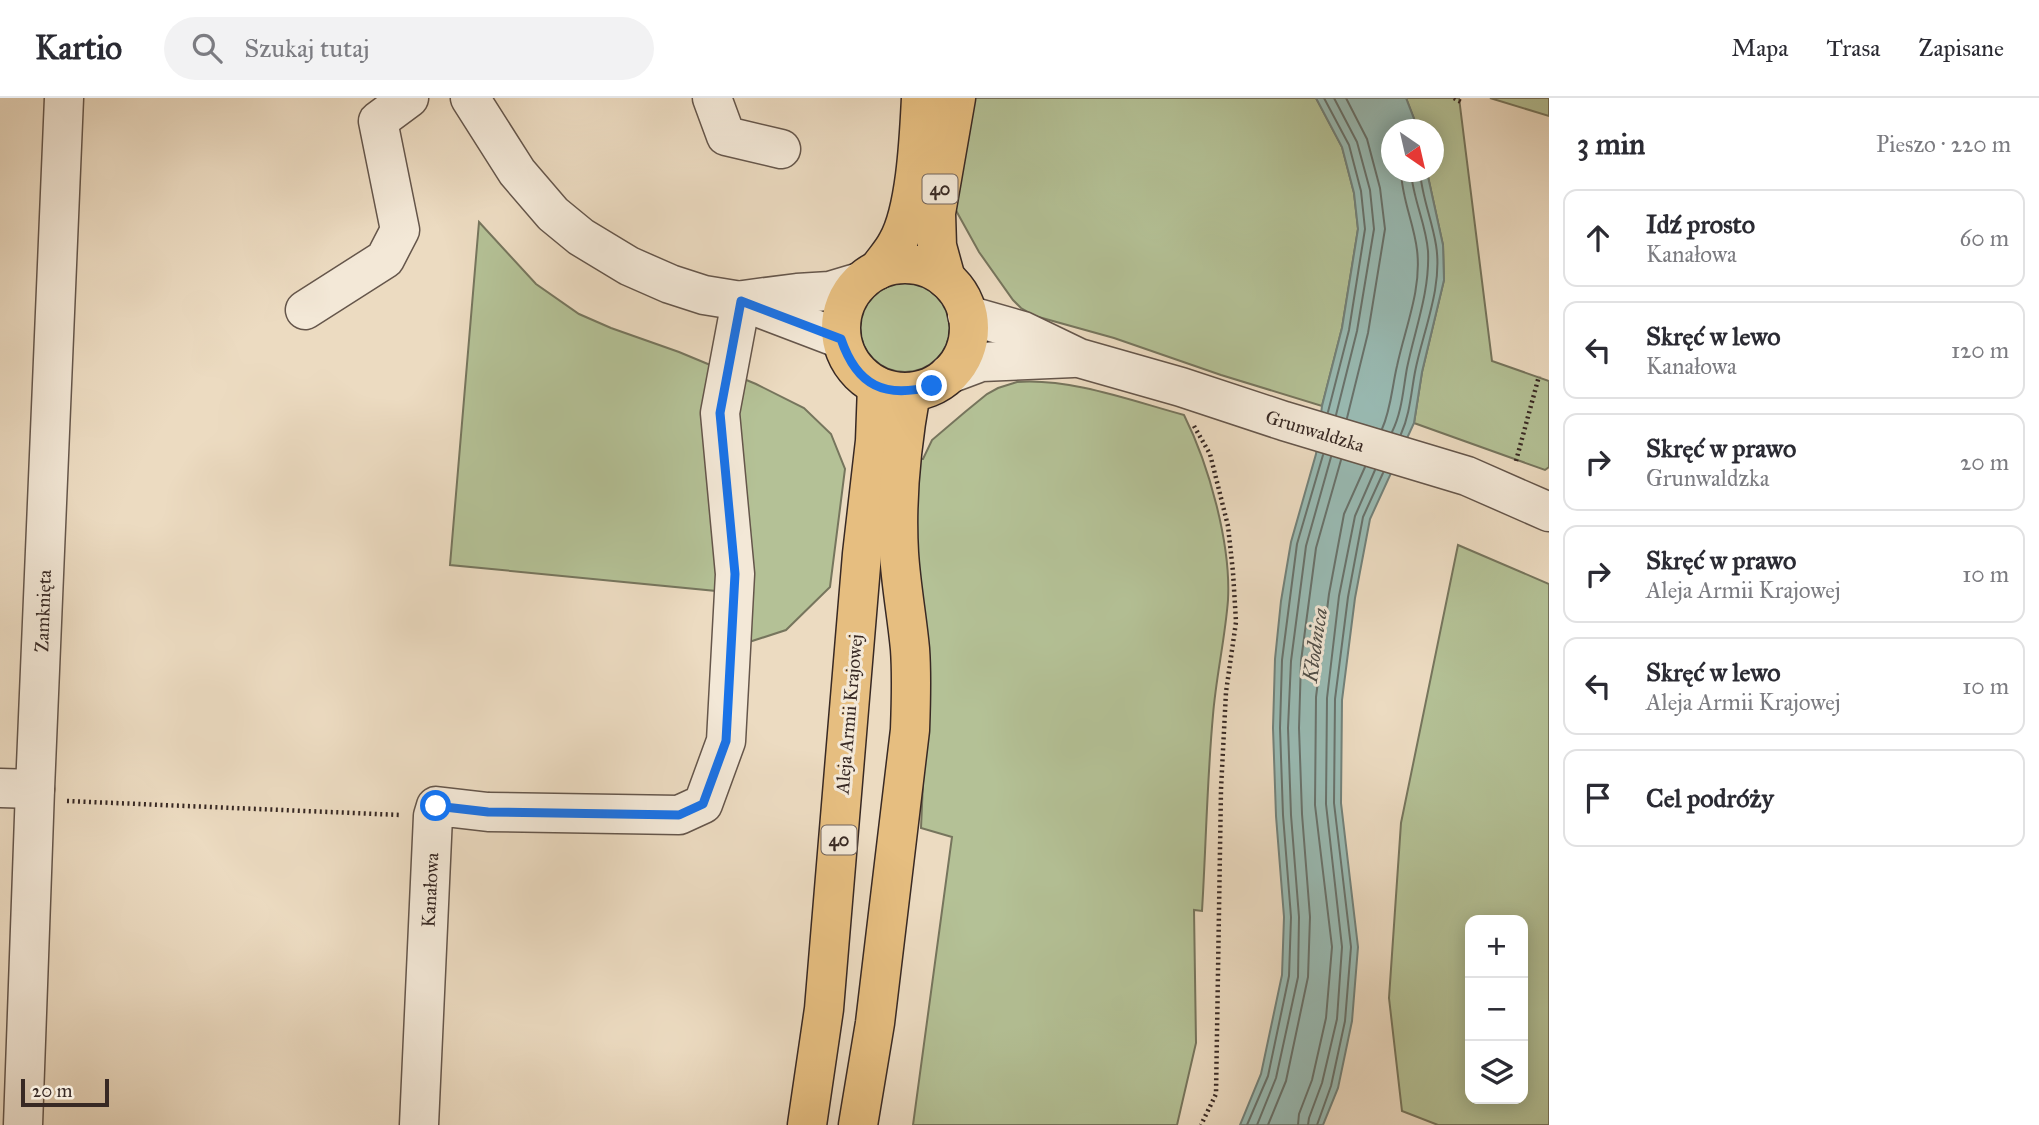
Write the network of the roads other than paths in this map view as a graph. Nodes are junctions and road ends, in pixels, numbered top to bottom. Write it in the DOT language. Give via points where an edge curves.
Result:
graph roads {
  1 [pos="64,98"];
  2 [pos="409,98"];
  3 [pos="712,98"];
  4 [pos="921,98"];
  5 [pos="956,98"];
  6 [pos="484,103"];
  7 [pos="781,149"];
  8 [pos="869,276"];
  9 [pos="946,279"];
  10 [pos="741,301"];
  11 [pos="305,310"];
  12 [pos="967,315"];
  13 [pos="841,339"];
  14 [pos="1079,358"];
  15 [pos="950,374"];
  16 [pos="894,389"];
  17 [pos="1549,512"];
  18 [pos="18,788"];
  19 [pos="23,1125"];
  20 [pos="419,1125"];
  21 [pos="807,1125"];
  22 [pos="858,1125"];
  1 -- 18 [label="street, Zamknięta"];
  2 -- 11 [label="street" via="377,121 400,230 385,259"];
  3 -- 7 [label="street" via="726,136"];
  4 -- 8 [label="main road, 40" via="909,211 898,243"];
  5 -- 9 [label="main road, 40" via="936,213 937,246"];
  6 -- 10 [label="street" via="517,172 553,214 581,237 670,284"];
  8 -- 9 [label="main road" via="899,264 928,268"];
  8 -- 10 [label="street" via="830,291"];
  8 -- 13 [label="main road, 40" via="847,300"];
  9 -- 12 [label="main road, 40" via="960,295"];
  10 -- 13 [label="street"];
  10 -- 20 [label="street, Kanałowa" via="720,413 735,574 726,741 703,804 679,815 488,812 436,806"];
  12 -- 14 [label="street, Grunwaldzka" via="1023,331"];
  12 -- 15 [label="main road" via="962,357"];
  13 -- 16 [label="main road" via="860,375"];
  14 -- 15 [label="street, Grunwaldzka" via="981,362"];
  14 -- 17 [label="street, Grunwaldzka" via="1467,476"];
  15 -- 16 [label="main road" via="932,386"];
  16 -- 21 [label="main road, Aleja Armii Krajowej / 40" via="875,441 824,1009"];
  16 -- 22 [label="main road" via="906,417 899,516 910,649 910,730 875,1023"];
  18 -- 19 [label="street, Zamknięta" via="30,982"];
}
